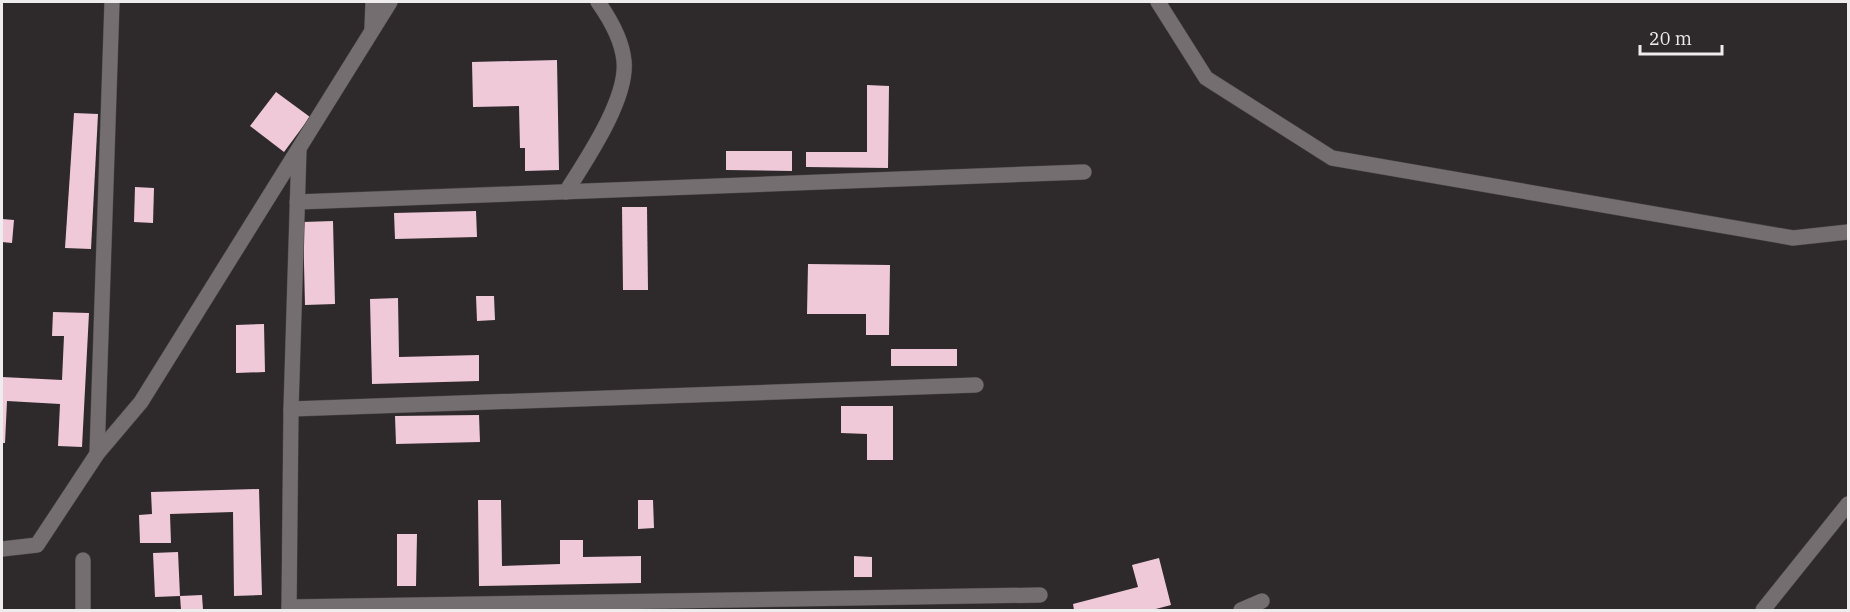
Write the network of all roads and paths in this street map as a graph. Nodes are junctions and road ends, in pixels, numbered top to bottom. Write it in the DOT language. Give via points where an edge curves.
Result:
graph roads {
  1 [pos="112,2"];
  2 [pos="373,2"];
  3 [pos="390,2"];
  4 [pos="598,2"];
  5 [pos="1158,2"];
  6 [pos="372,31"];
  7 [pos="299,147"];
  8 [pos="1084,172"];
  9 [pos="566,192"];
  10 [pos="297,202"];
  11 [pos="1848,232"];
  12 [pos="976,385"];
  13 [pos="291,409"];
  14 [pos="97,454"];
  15 [pos="1848,504"];
  16 [pos="2,549"];
  17 [pos="83,560"];
  18 [pos="1040,595"];
  19 [pos="1262,602"];
  20 [pos="289,609"];
  21 [pos="83,610"];
  22 [pos="1240,610"];
  23 [pos="1763,610"];
  1 -- 14 [label="lane"];
  2 -- 6 [label="lane"];
  3 -- 6 [label="lane"];
  4 -- 9 [label="lane" via="618,39 624,62 622,80 605,128"];
  5 -- 11 [label="lane" via="1206,78 1332,158 1793,238"];
  6 -- 7 [label="lane"];
  7 -- 10 [label="lane"];
  7 -- 14 [label="lane" via="141,402"];
  8 -- 9 [label="lane"];
  9 -- 10 [label="lane"];
  10 -- 13 [label="lane"];
  12 -- 13 [label="lane"];
  13 -- 20 [label="lane"];
  14 -- 16 [label="lane" via="37,545"];
  15 -- 23 [label="lane"];
  17 -- 21 [label="lane"];
  18 -- 20 [label="lane"];
  19 -- 22 [label="lane"];
}
